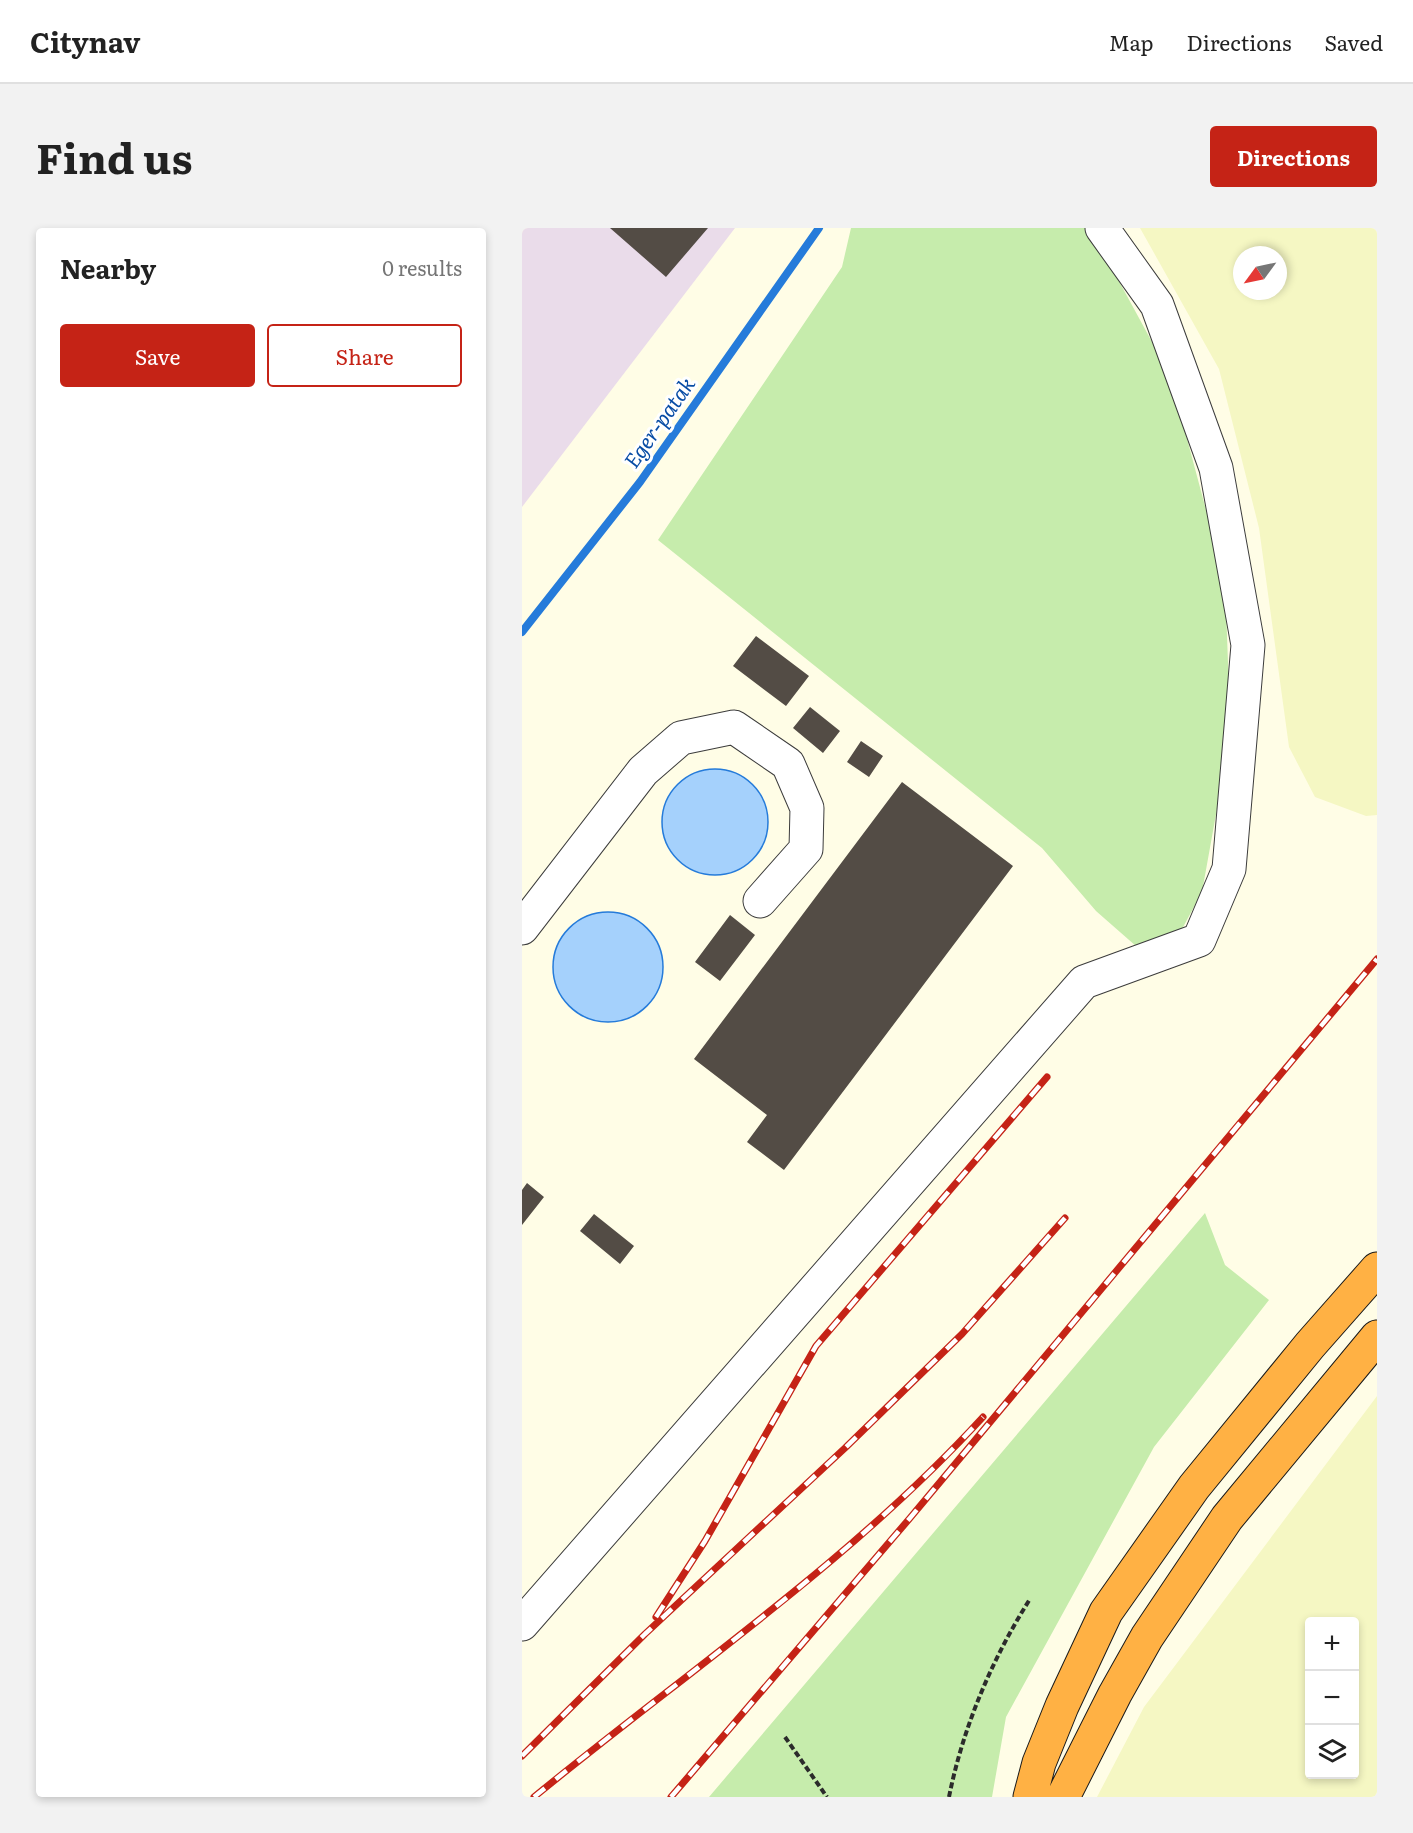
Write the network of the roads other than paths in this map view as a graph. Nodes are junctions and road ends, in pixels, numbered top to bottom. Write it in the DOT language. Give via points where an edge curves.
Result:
graph roads {
  1 [pos="1102,228"];
  2 [pos="760,901"];
  3 [pos="522,928"];
  4 [pos="1377,1269"];
  5 [pos="1377,1337"];
  6 [pos="522,1624"];
  7 [pos="1030,1797"];
  8 [pos="1064,1797"];
  1 -- 6 [label="lane" via="1157,305 1216,468 1248,645 1229,868 1199,940 1084,982"];
  2 -- 3 [label="lane" via="806,849 807,807 788,764 734,727 681,738 643,771"];
  4 -- 7 [label="highway" via="1194,1487 1106,1612 1062,1706"];
  5 -- 8 [label="highway" via="1227,1518 1148,1637"];
}
